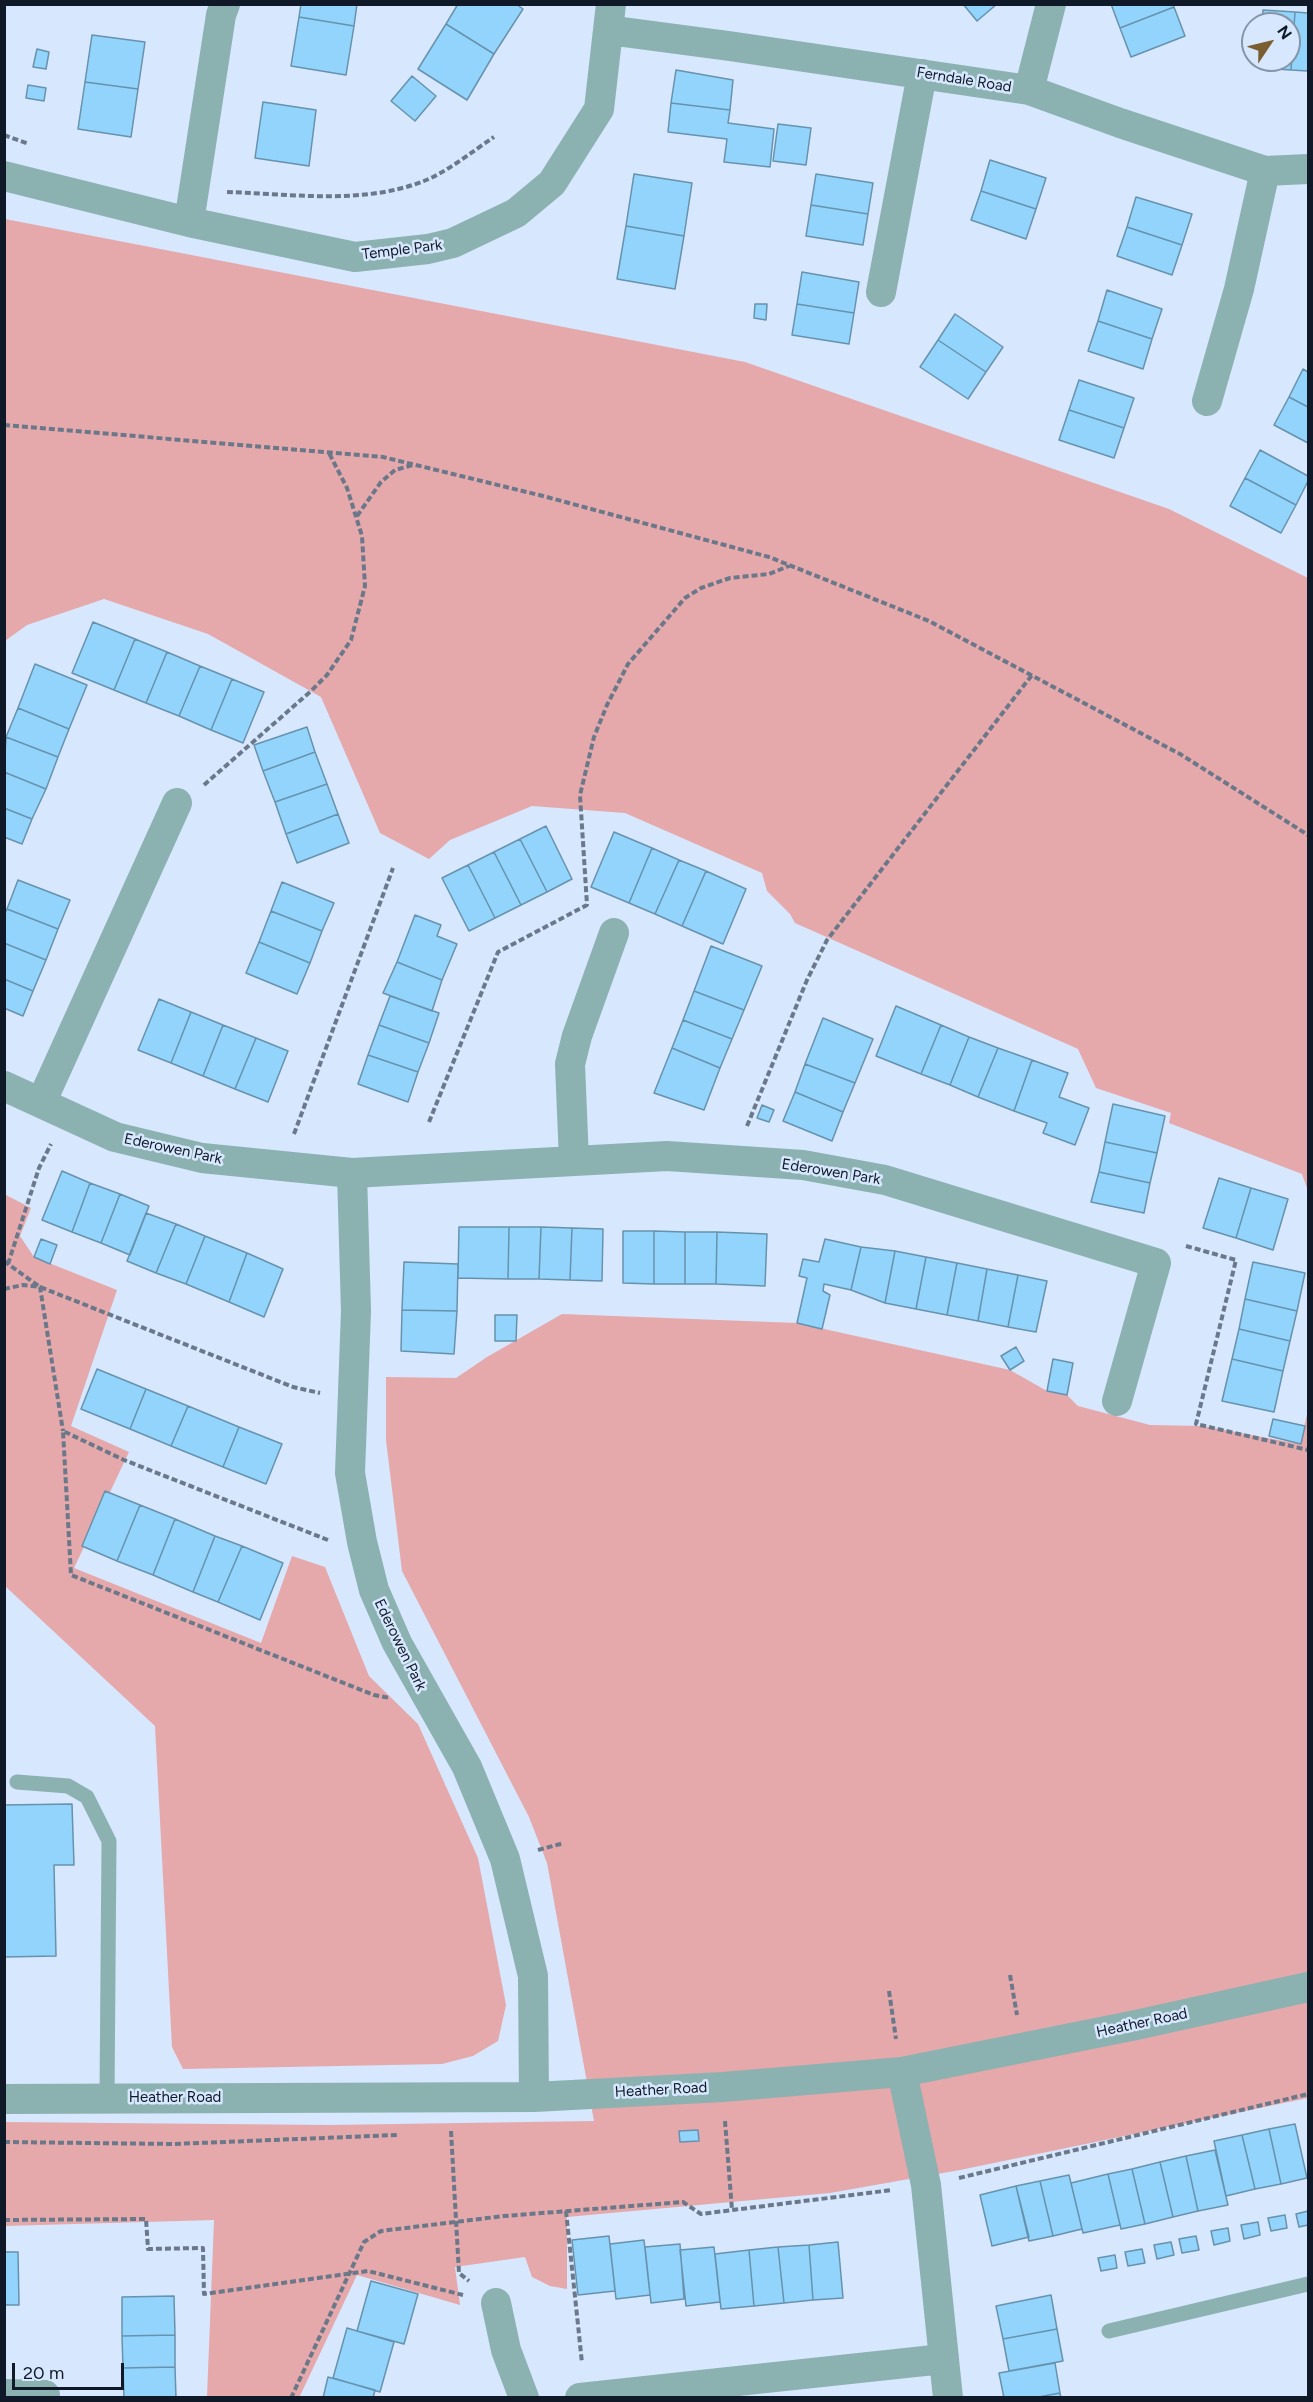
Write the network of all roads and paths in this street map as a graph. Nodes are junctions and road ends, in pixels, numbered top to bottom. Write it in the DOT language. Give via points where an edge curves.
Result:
graph roads {
  1 [pos="225,4"];
  2 [pos="1051,4"];
  3 [pos="609,17"];
  4 [pos="922,74"];
  5 [pos="1029,90"];
  6 [pos="4,135"];
  7 [pos="494,136"];
  8 [pos="34,146"];
  9 [pos="1308,169"];
  10 [pos="1265,171"];
  11 [pos="4,176"];
  12 [pos="194,191"];
  13 [pos="189,222"];
  14 [pos="881,292"];
  15 [pos="1207,401"];
  16 [pos="4,425"];
  17 [pos="328,452"];
  18 [pos="414,464"];
  19 [pos="356,516"];
  20 [pos="790,566"];
  21 [pos="1032,675"];
  22 [pos="177,803"];
  23 [pos="1308,835"];
  24 [pos="393,868"];
  25 [pos="614,933"];
  26 [pos="4,1086"];
  27 [pos="53,1108"];
  28 [pos="429,1122"];
  29 [pos="735,1160"];
  30 [pos="574,1161"];
  31 [pos="283,1166"];
  32 [pos="352,1173"];
  33 [pos="1179,1245"];
  34 [pos="6,1263"];
  35 [pos="40,1287"];
  36 [pos="4,1289"];
  37 [pos="353,1400"];
  38 [pos="1117,1401"];
  39 [pos="63,1431"];
  40 [pos="1308,1450"];
  41 [pos="362,1542"];
  42 [pos="429,1703"];
  43 [pos="17,1782"];
  44 [pos="1308,1987"];
  45 [pos="889,1991"];
  46 [pos="902,2072"];
  47 [pos="723,2087"];
  48 [pos="1308,2094"];
  49 [pos="534,2097"];
  50 [pos="451,2098"];
  51 [pos="4,2099"];
  52 [pos="108,2099"];
  53 [pos="405,2134"];
  54 [pos="4,2142"];
  55 [pos="987,2171"];
  56 [pos="926,2186"];
  57 [pos="732,2210"];
  58 [pos="566,2211"];
  59 [pos="4,2220"];
  60 [pos="456,2221"];
  61 [pos="348,2272"];
  62 [pos="1308,2284"];
  63 [pos="496,2303"];
  64 [pos="1109,2331"];
  65 [pos="943,2359"];
  66 [pos="4,2394"];
  67 [pos="45,2395"];
  68 [pos="291,2397"];
  69 [pos="524,2397"];
  70 [pos="580,2397"];
  71 [pos="585,2397"];
  72 [pos="948,2397"];
  1 -- 12 [label="street"];
  2 -- 5 [label="street"];
  3 -- 4 [label="street, Ferndale Road"];
  3 -- 13 [label="street, Temple Park" via="598,109 552,183 516,213 453,243 355,257"];
  4 -- 5 [label="street, Ferndale Road"];
  4 -- 14 [label="street"];
  5 -- 10 [label="street, Ferndale Road"];
  6 -- 8 [label="path"];
  7 -- 12 [label="path" via="425,181 385,192 338,196"];
  9 -- 10 [label="street, Ferndale Road"];
  10 -- 15 [label="street" via="1239,289"];
  11 -- 13 [label="street, Temple Park"];
  12 -- 13 [label="street"];
  16 -- 17 [label="path"];
  17 -- 18 [label="path"];
  17 -- 19 [label="path"];
  18 -- 19 [label="path" via="395,470 381,482"];
  18 -- 20 [label="path"];
  19 -- 22 [label="path" via="362,536 365,586 351,640 311,691 208,782"];
  20 -- 21 [label="path" via="929,621"];
  20 -- 28 [label="path" via="701,588 685,598 628,664 594,737 580,795 587,905 498,952"];
  21 -- 23 [label="path" via="1180,754"];
  21 -- 29 [label="path" via="827,940 807,980"];
  22 -- 27 [label="street"];
  24 -- 31 [label="path"];
  25 -- 30 [label="street" via="570,1064"];
  26 -- 27 [label="street, Ederowen Park"];
  27 -- 31 [label="street, Ederowen Park" via="115,1137 191,1155"];
  27 -- 34 [label="path" via="39,1168"];
  29 -- 30 [label="street, Ederowen Park" via="667,1156"];
  29 -- 38 [label="street, Ederowen Park" via="803,1165 885,1180 1155,1263"];
  30 -- 32 [label="street, Ederowen Park"];
  31 -- 32 [label="street, Ederowen Park"];
  32 -- 37 [label="street, Ederowen Park" via="356,1311"];
  33 -- 40 [label="path" via="1236,1260 1196,1424"];
  34 -- 35 [label="path"];
  35 -- 36 [label="path"];
  35 -- 37 [label="path" via="293,1387"];
  35 -- 39 [label="path"];
  37 -- 41 [label="street, Ederowen Park" via="350,1473"];
  39 -- 41 [label="path" via="124,1460 301,1531 337,1543"];
  39 -- 42 [label="path" via="71,1575 374,1695"];
  41 -- 42 [label="street, Ederowen Park" via="374,1590"];
  42 -- 49 [label="street, Ederowen Park" via="467,1767 505,1859 533,1976"];
  43 -- 52 [label="lane" via="68,1786 87,1797 109,1841"];
  44 -- 46 [label="street, Heather Road"];
  45 -- 46 [label="path"];
  46 -- 47 [label="street, Heather Road"];
  46 -- 56 [label="street"];
  47 -- 49 [label="street, Heather Road"];
  47 -- 57 [label="path"];
  48 -- 55 [label="path"];
  49 -- 50 [label="street, Heather Road"];
  50 -- 52 [label="street, Heather Road"];
  50 -- 60 [label="path"];
  51 -- 52 [label="street, Heather Road"];
  53 -- 54 [label="path" via="174,2144"];
  56 -- 57 [label="path"];
  56 -- 65 [label="street"];
  57 -- 58 [label="path" via="701,2214 683,2202"];
  58 -- 60 [label="path"];
  58 -- 71 [label="path"];
  59 -- 61 [label="path" via="146,2219 148,2249 204,2248 204,2294"];
  60 -- 61 [label="path" via="381,2231 364,2241"];
  60 -- 63 [label="path" via="459,2273"];
  61 -- 63 [label="path" via="368,2271"];
  61 -- 68 [label="path"];
  62 -- 64 [label="lane"];
  63 -- 69 [label="street" via="506,2350"];
  65 -- 71 [label="street"];
  65 -- 72 [label="street"];
  66 -- 67 [label="street"];
  70 -- 71 [label="street"];
}
